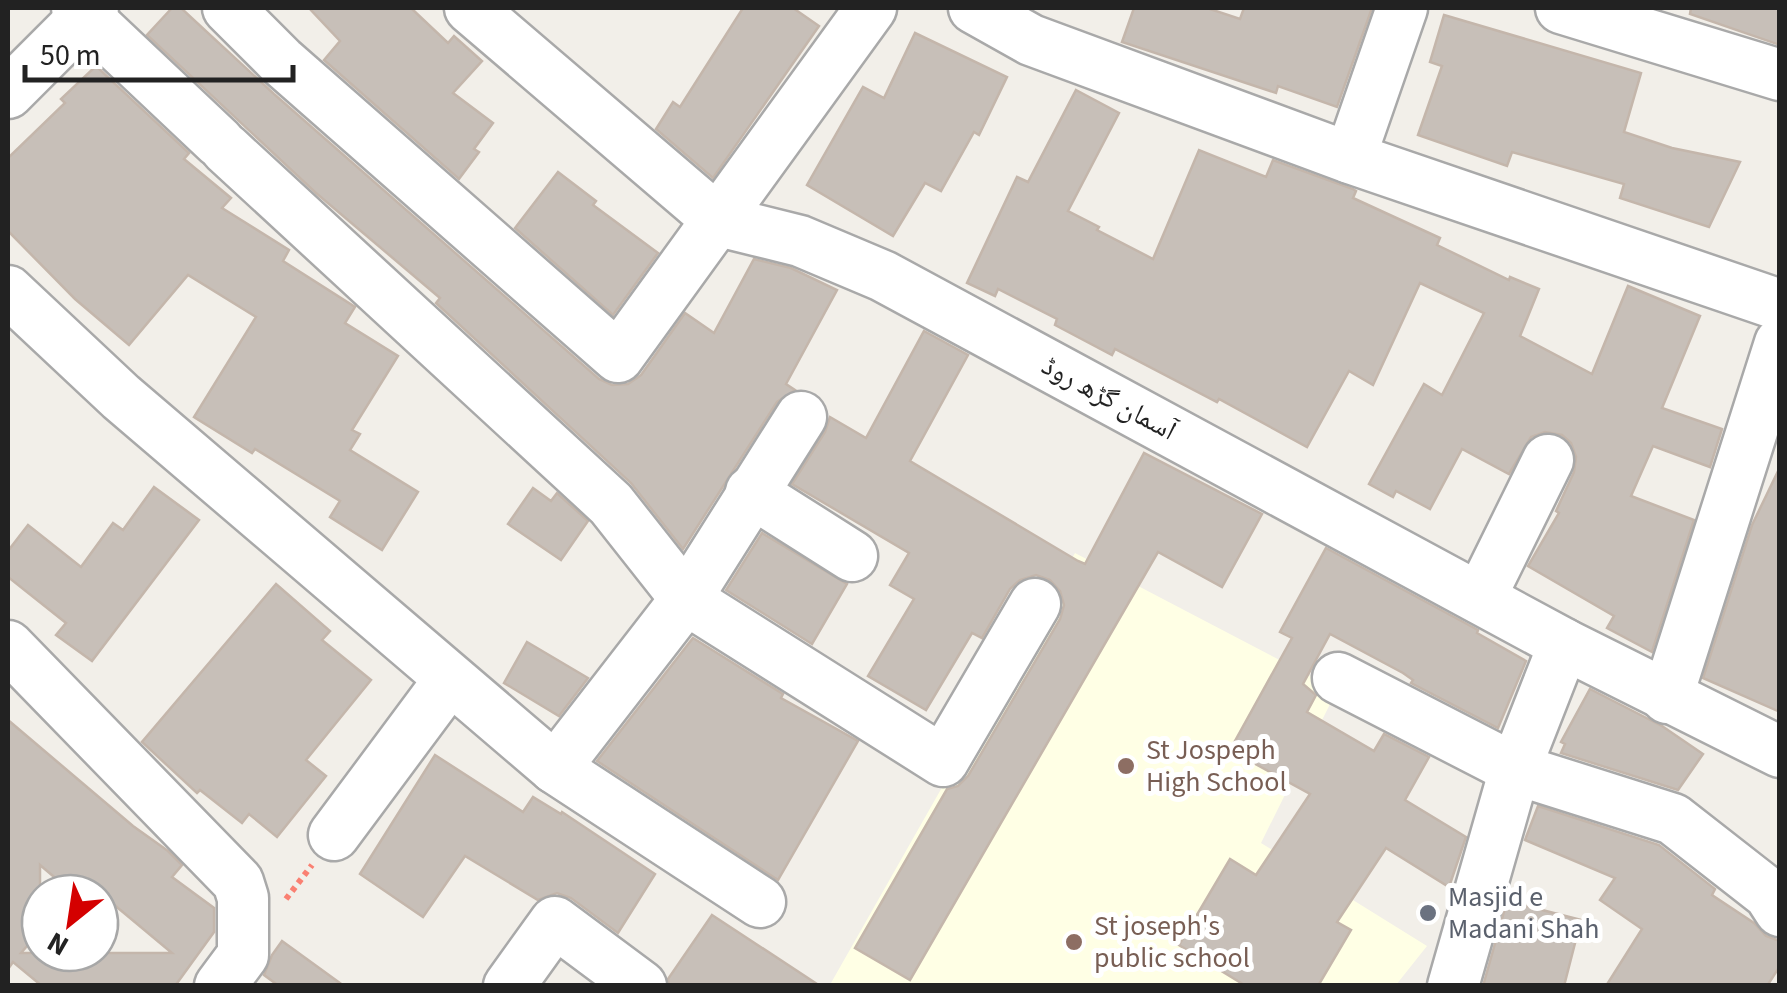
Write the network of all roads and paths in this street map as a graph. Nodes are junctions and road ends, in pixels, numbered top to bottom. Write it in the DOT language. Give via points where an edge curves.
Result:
graph roads {
  1 [pos="228,8"];
  2 [pos="470,8"];
  3 [pos="871,8"];
  4 [pos="974,8"];
  5 [pos="1402,8"];
  6 [pos="1561,8"];
  7 [pos="84,10"];
  8 [pos="1653,21"];
  9 [pos="1780,75"];
  10 [pos="8,93"];
  11 [pos="1350,158"];
  12 [pos="719,221"];
  13 [pos="8,291"];
  14 [pos="1780,305"];
  15 [pos="1780,343"];
  16 [pos="800,418"];
  17 [pos="1548,460"];
  18 [pos="751,492"];
  19 [pos="852,556"];
  20 [pos="1480,598"];
  21 [pos="686,599"];
  22 [pos="1036,604"];
  23 [pos="1564,644"];
  24 [pos="8,646"];
  25 [pos="1338,678"];
  26 [pos="450,679"];
  27 [pos="1667,698"];
  28 [pos="1780,752"];
  29 [pos="555,768"];
  30 [pos="1515,769"];
  31 [pos="334,834"];
  32 [pos="760,902"];
  33 [pos="1780,910"];
  34 [pos="220,986"];
  35 [pos="509,986"];
  36 [pos="642,986"];
  37 [pos="1453,986"];
  1 -- 12 [label="street" via="618,357"];
  2 -- 12 [label="street, آسمان گڑھ روڈ"];
  3 -- 12 [label="street"];
  4 -- 11 [label="street" via="1032,40"];
  5 -- 11 [label="street"];
  6 -- 8 [label="street"];
  7 -- 10 [label="street"];
  7 -- 21 [label="street" via="611,504"];
  8 -- 9 [label="street"];
  11 -- 14 [label="street"];
  12 -- 20 [label="street, آسمان گڑھ روڈ" via="800,241 884,276"];
  13 -- 26 [label="street" via="121,397"];
  15 -- 27 [label="street"];
  16 -- 18 [label="street"];
  17 -- 20 [label="street"];
  18 -- 19 [label="street"];
  18 -- 21 [label="street"];
  20 -- 23 [label="street, آسمان گڑھ روڈ"];
  21 -- 22 [label="street" via="943,761"];
  21 -- 29 [label="street"];
  23 -- 27 [label="street, آسمان گڑھ روڈ"];
  23 -- 30 [label="street"];
  24 -- 34 [label="street" via="238,882 243,956"];
  25 -- 30 [label="street"];
  26 -- 29 [label="street"];
  26 -- 31 [label="street"];
  27 -- 28 [label="street, آسمان گڑھ روڈ"];
  29 -- 32 [label="street"];
  30 -- 33 [label="street" via="1673,819 1769,894"];
  30 -- 37 [label="street"];
  35 -- 36 [label="street" via="555,922"];
}
